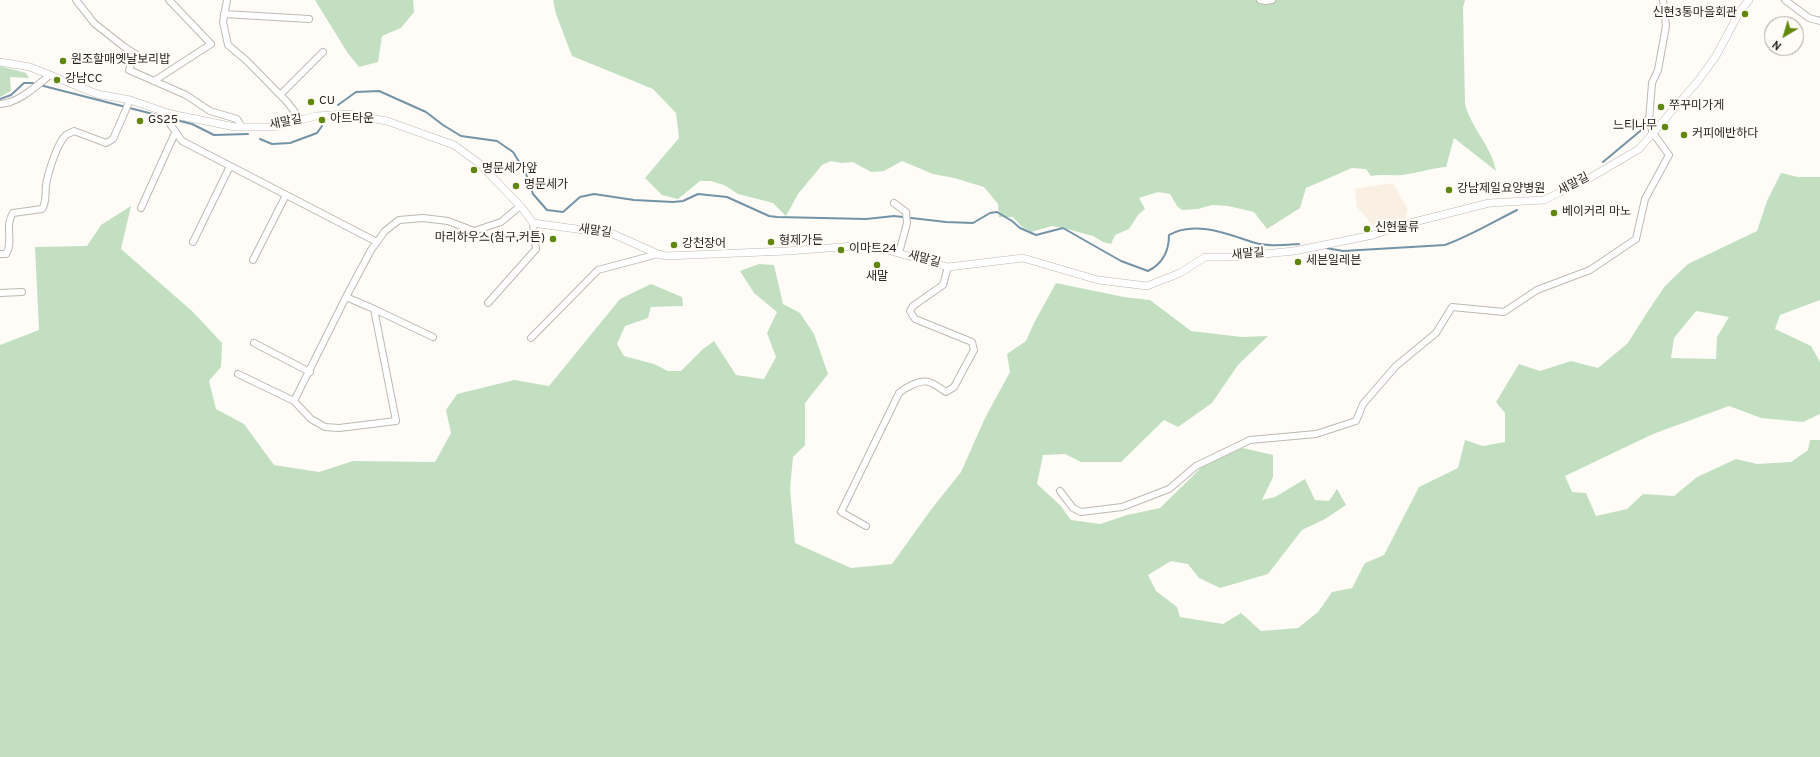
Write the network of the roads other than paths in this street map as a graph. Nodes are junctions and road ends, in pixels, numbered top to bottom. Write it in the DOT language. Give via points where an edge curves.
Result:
graph roads {
  1 [pos="76,0"];
  2 [pos="169,0"];
  3 [pos="227,0"];
  4 [pos="1260,0"];
  5 [pos="1272,0"];
  6 [pos="1663,0"];
  7 [pos="1749,0"];
  8 [pos="1785,0"];
  9 [pos="224,14"];
  10 [pos="309,19"];
  11 [pos="1820,21"];
  12 [pos="324,52"];
  13 [pos="0,62"];
  14 [pos="50,75"];
  15 [pos="154,81"];
  16 [pos="280,95"];
  17 [pos="130,100"];
  18 [pos="0,104"];
  19 [pos="171,114"];
  20 [pos="300,120"];
  21 [pos="242,127"];
  22 [pos="175,133"];
  23 [pos="1653,133"];
  24 [pos="230,166"];
  25 [pos="286,195"];
  26 [pos="894,203"];
  27 [pos="519,207"];
  28 [pos="141,208"];
  29 [pos="533,223"];
  30 [pos="193,242"];
  31 [pos="377,242"];
  32 [pos="899,253"];
  33 [pos="0,254"];
  34 [pos="658,254"];
  35 [pos="253,260"];
  36 [pos="948,266"];
  37 [pos="22,292"];
  38 [pos="0,293"];
  39 [pos="346,297"];
  40 [pos="488,303"];
  41 [pos="374,309"];
  42 [pos="433,337"];
  43 [pos="531,338"];
  44 [pos="254,343"];
  45 [pos="310,372"];
  46 [pos="238,374"];
  47 [pos="294,401"];
  48 [pos="1060,491"];
  49 [pos="866,526"];
  1 -- 15 [label="street" via="94,23 140,57 132,62 129,70"];
  2 -- 15 [label="street" via="211,44"];
  3 -- 9 [label="street"];
  4 -- 5 [label="street"];
  6 -- 23 [label="street" via="1666,26 1658,70 1652,83 1649,121"];
  7 -- 23 [label="street, 새말길" via="1698,82"];
  8 -- 11 [label="street" via="1809,18"];
  9 -- 10 [label="street"];
  9 -- 16 [label="street" via="223,22 228,45"];
  12 -- 16 [label="street"];
  13 -- 14 [label="street, 새말길" via="30,67"];
  14 -- 17 [label="street, 새말길" via="97,94"];
  14 -- 18 [label="street" via="22,96 6,104"];
  15 -- 21 [label="street" via="186,95 210,111 237,119"];
  16 -- 20 [label="street"];
  17 -- 19 [label="street, 새말길"];
  17 -- 33 [label="street" via="113,139 106,143 74,131 66,136 58,148 46,184 45,205 42,209 13,213 8,220 9,249 6,254"];
  19 -- 21 [label="street, 새말길"];
  19 -- 22 [label="street" via="170,124"];
  20 -- 21 [label="street, 새말길" via="274,127"];
  20 -- 27 [label="street, 새말길" via="348,114 387,122 454,145 480,164"];
  22 -- 24 [label="street" via="182,141"];
  22 -- 28 [label="street"];
  23 -- 36 [label="street, 새말길" via="1639,149 1588,179 1544,200 1489,203 1373,234 1294,251 1205,257 1180,274 1147,286 1098,280 1022,258"];
  23 -- 48 [label="street" via="1670,155 1645,199 1636,239 1590,270 1537,290 1504,312 1452,307 1436,333 1396,366 1363,404 1356,421 1316,434 1250,440 1196,466 1169,489 1122,507 1081,512 1073,508"];
  24 -- 25 [label="street"];
  24 -- 30 [label="street"];
  25 -- 31 [label="street"];
  25 -- 35 [label="street"];
  26 -- 32 [label="street" via="906,212 907,221"];
  27 -- 29 [label="street, 새말길"];
  27 -- 31 [label="street" via="501,222 474,231 448,221 399,220 385,230"];
  29 -- 34 [label="street, 새말길" via="613,234"];
  29 -- 40 [label="street" via="536,249"];
  31 -- 39 [label="street"];
  32 -- 34 [label="street, 새말길" via="869,245 787,251 666,256"];
  32 -- 36 [label="street, 새말길"];
  34 -- 43 [label="street" via="598,270"];
  36 -- 49 [label="street" via="944,285 913,306 910,311 915,319 972,342 974,350 954,388 946,392 924,381 899,393 841,512"];
  37 -- 38 [label="street"];
  39 -- 41 [label="street"];
  39 -- 45 [label="street"];
  41 -- 42 [label="street"];
  41 -- 47 [label="street" via="396,421 339,428 325,427 311,420"];
  44 -- 45 [label="street"];
  45 -- 47 [label="street"];
  46 -- 47 [label="street"];
}
